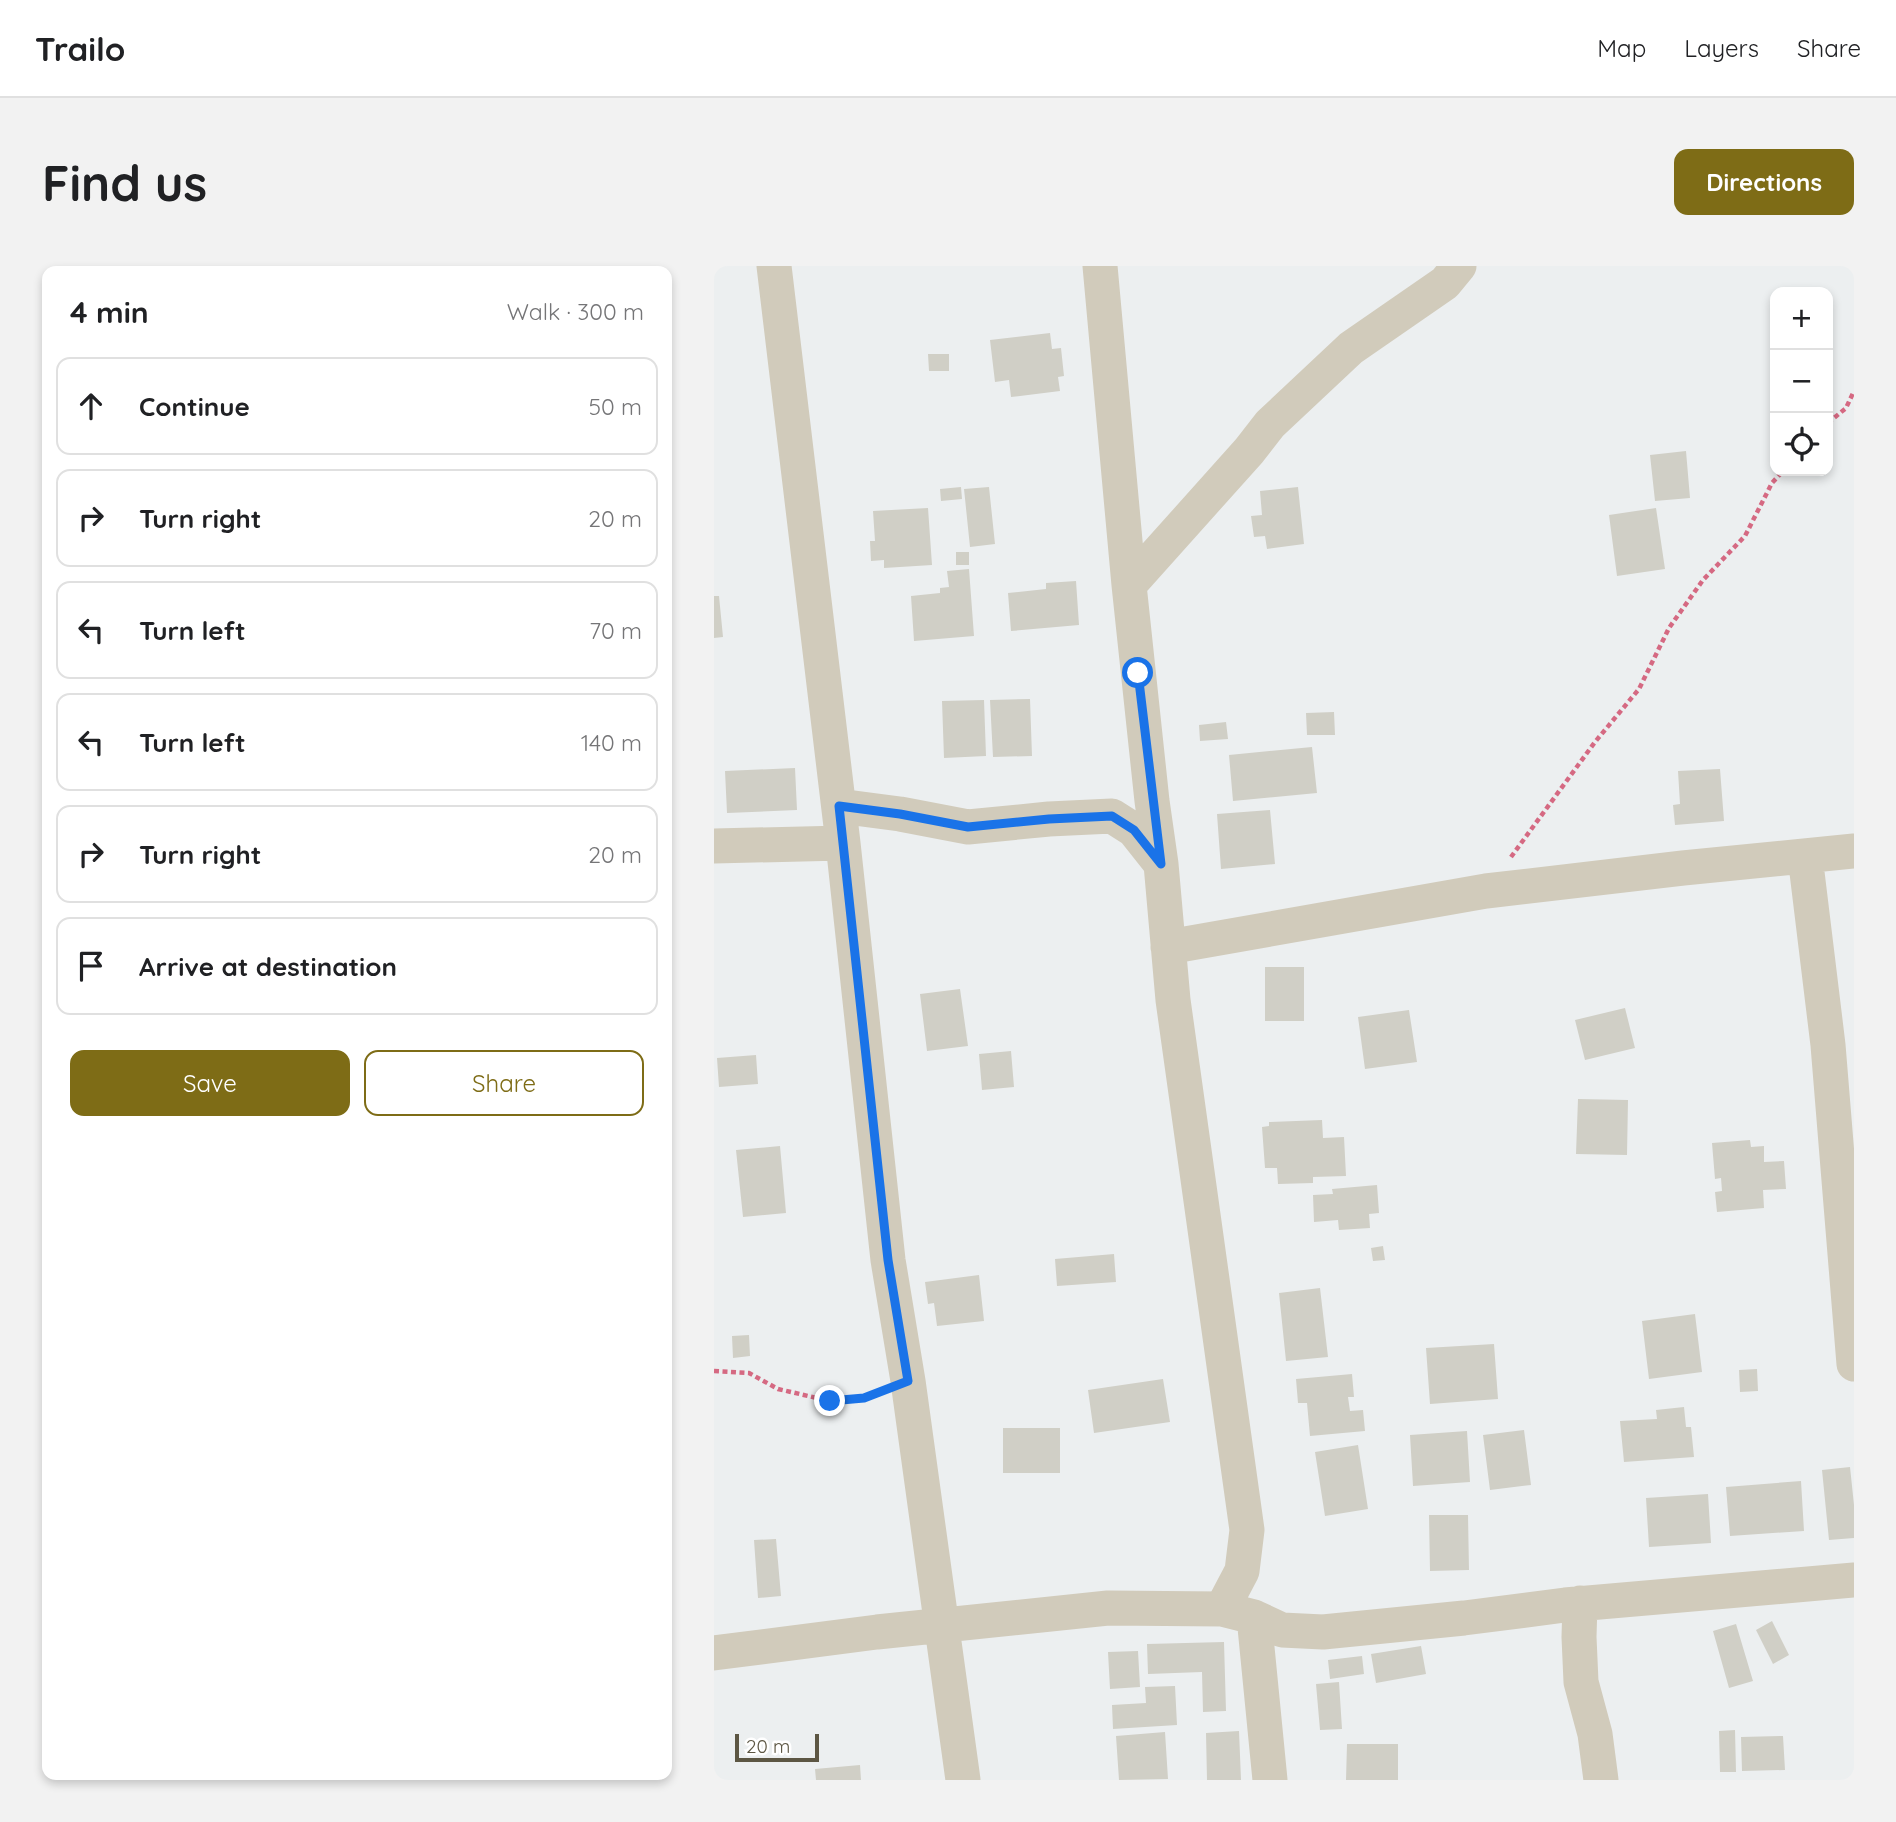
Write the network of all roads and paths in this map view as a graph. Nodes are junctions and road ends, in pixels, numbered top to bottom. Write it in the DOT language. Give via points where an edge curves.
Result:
graph roads {
  1 [pos="774,266"];
  2 [pos="1100,266"];
  3 [pos="1459,266"];
  4 [pos="1854,391"];
  5 [pos="1833,420"];
  6 [pos="1778,476"];
  7 [pos="1129,585"];
  8 [pos="839,806"];
  9 [pos="843,843"];
  10 [pos="714,846"];
  11 [pos="1854,850"];
  12 [pos="1805,856"];
  13 [pos="1161,864"];
  14 [pos="1486,891"];
  15 [pos="1168,947"];
  16 [pos="1854,1364"];
  17 [pos="714,1371"];
  18 [pos="908,1381"];
  19 [pos="1854,1580"];
  20 [pos="1580,1603"];
  21 [pos="1238,1613"];
  22 [pos="943,1625"];
  23 [pos="714,1653"];
  24 [pos="963,1780"];
  25 [pos="1270,1780"];
  26 [pos="1601,1780"];
  1 -- 8 [label="street"];
  2 -- 7 [label="street"];
  3 -- 7 [label="street" via="1445,283 1351,348 1270,424"];
  4 -- 5 [label="path" via="1846,408"];
  6 -- 14 [label="path" via="1745,536 1703,580 1670,628 1639,689 1595,741"];
  7 -- 13 [label="street"];
  8 -- 9 [label="street"];
  8 -- 13 [label="street" via="968,827 1112,816 1134,830"];
  9 -- 10 [label="street"];
  9 -- 18 [label="street" via="888,1260"];
  11 -- 12 [label="street"];
  12 -- 14 [label="street"];
  12 -- 16 [label="street" via="1828,1045"];
  13 -- 15 [label="street"];
  14 -- 15 [label="street"];
  15 -- 21 [label="street" via="1247,1530"];
  17 -- 18 [label="path" via="749,1373 778,1389 830,1401 864,1398"];
  18 -- 22 [label="street"];
  19 -- 20 [label="street"];
  20 -- 21 [label="street" via="1323,1632 1282,1630"];
  20 -- 26 [label="street" via="1581,1682"];
  21 -- 22 [label="street" via="1108,1608"];
  21 -- 25 [label="street"];
  22 -- 23 [label="street"];
  22 -- 24 [label="street"];
}
